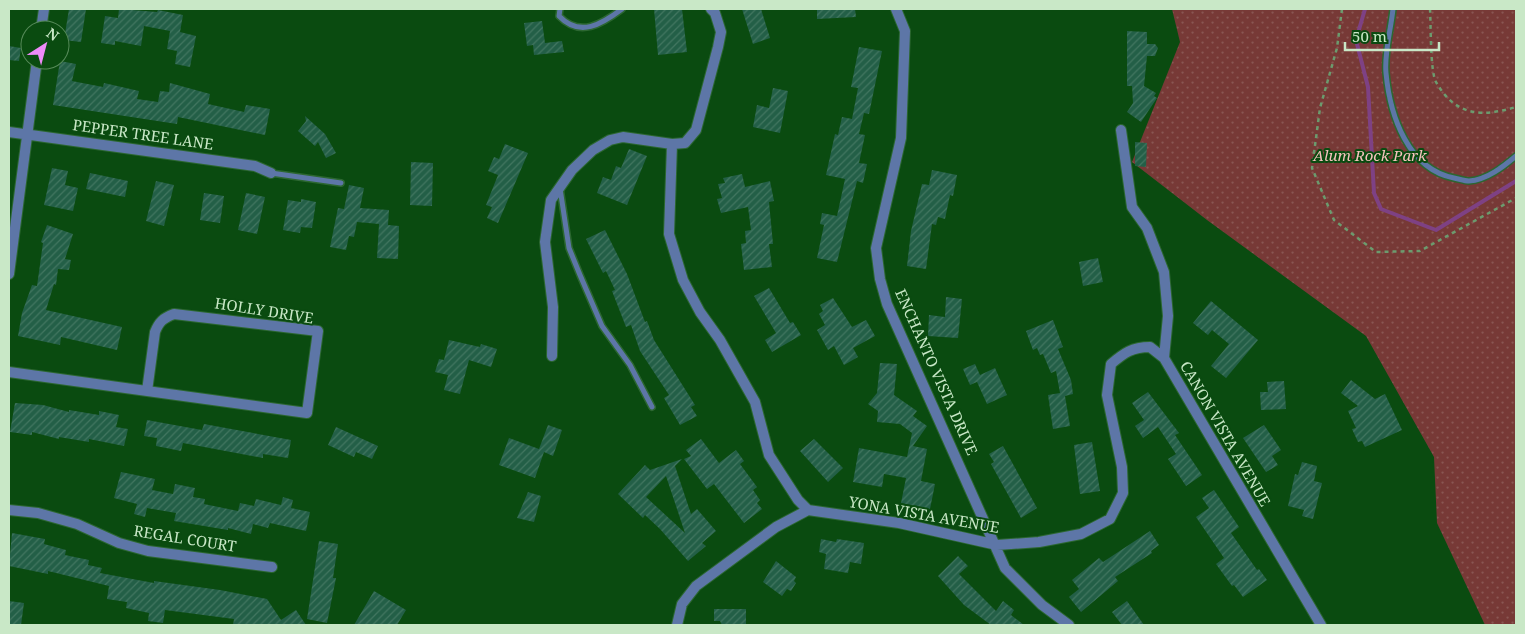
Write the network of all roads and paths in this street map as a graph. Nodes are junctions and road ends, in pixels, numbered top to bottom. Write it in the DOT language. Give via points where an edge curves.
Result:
graph roads {
  1 [pos="560,9"];
  2 [pos="622,9"];
  3 [pos="711,9"];
  4 [pos="896,9"];
  5 [pos="1342,9"];
  6 [pos="1394,9"];
  7 [pos="1430,9"];
  8 [pos="35,70"];
  9 [pos="1516,107"];
  10 [pos="1121,130"];
  11 [pos="9,132"];
  12 [pos="26,135"];
  13 [pos="672,144"];
  14 [pos="1516,156"];
  15 [pos="272,173"];
  16 [pos="342,183"];
  17 [pos="560,188"];
  18 [pos="1516,198"];
  19 [pos="9,274"];
  20 [pos="552,356"];
  21 [pos="1164,358"];
  22 [pos="9,372"];
  23 [pos="147,391"];
  24 [pos="652,407"];
  25 [pos="9,510"];
  26 [pos="808,510"];
  27 [pos="997,545"];
  28 [pos="272,567"];
  29 [pos="676,625"];
  30 [pos="1069,625"];
  31 [pos="1321,625"];
  1 -- 2 [label="lane" via="559,16 568,25 583,28 605,22"];
  3 -- 13 [label="street" via="721,32 710,84 696,130 685,143"];
  4 -- 27 [label="street, ENCHANTO VISTA DRIVE" via="905,32 901,138 876,248 880,279 887,304"];
  5 -- 18 [label="path" via="1337,48 1320,108 1312,168 1334,220 1376,252 1420,250"];
  6 -- 14 [label="lane" via="1387,80 1405,141 1423,164 1446,176 1470,181 1498,170"];
  7 -- 9 [label="path" via="1436,81 1455,104 1476,115"];
  8 -- 12 [label="street"];
  10 -- 21 [label="street, CANON VISTA AVENUE" via="1132,207 1147,228 1164,272 1168,316"];
  11 -- 12 [label="street, PEPPER TREE LANE"];
  12 -- 15 [label="street, PEPPER TREE LANE" via="255,166"];
  12 -- 19 [label="street"];
  13 -- 17 [label="street" via="623,137 610,140 593,150 572,170"];
  13 -- 26 [label="street" via="669,234 683,280 755,402 769,455"];
  15 -- 16 [label="lane"];
  17 -- 20 [label="street" via="551,200 545,242 553,306"];
  17 -- 24 [label="lane" via="569,248 580,275 602,326 630,365"];
  21 -- 27 [label="street, YONA VISTA AVENUE" via="1150,347 1136,347 1111,364 1107,395 1122,467 1123,493 1110,519 1081,534 1040,542"];
  21 -- 31 [label="street, CANON VISTA AVENUE"];
  22 -- 23 [label="street, HOLLY DRIVE"];
  23 -- 23 [label="street, HOLLY DRIVE" via="307,413 318,331 184,314 165,317 155,332"];
  25 -- 28 [label="street, REGAL COURT" via="38,513 77,524 119,543 148,551"];
  26 -- 27 [label="street, YONA VISTA AVENUE" via="899,523"];
  26 -- 29 [label="street" via="776,527 696,586 682,604"];
  27 -- 30 [label="street, ENCHANTO VISTA DRIVE" via="1005,568 1042,605"];
}
